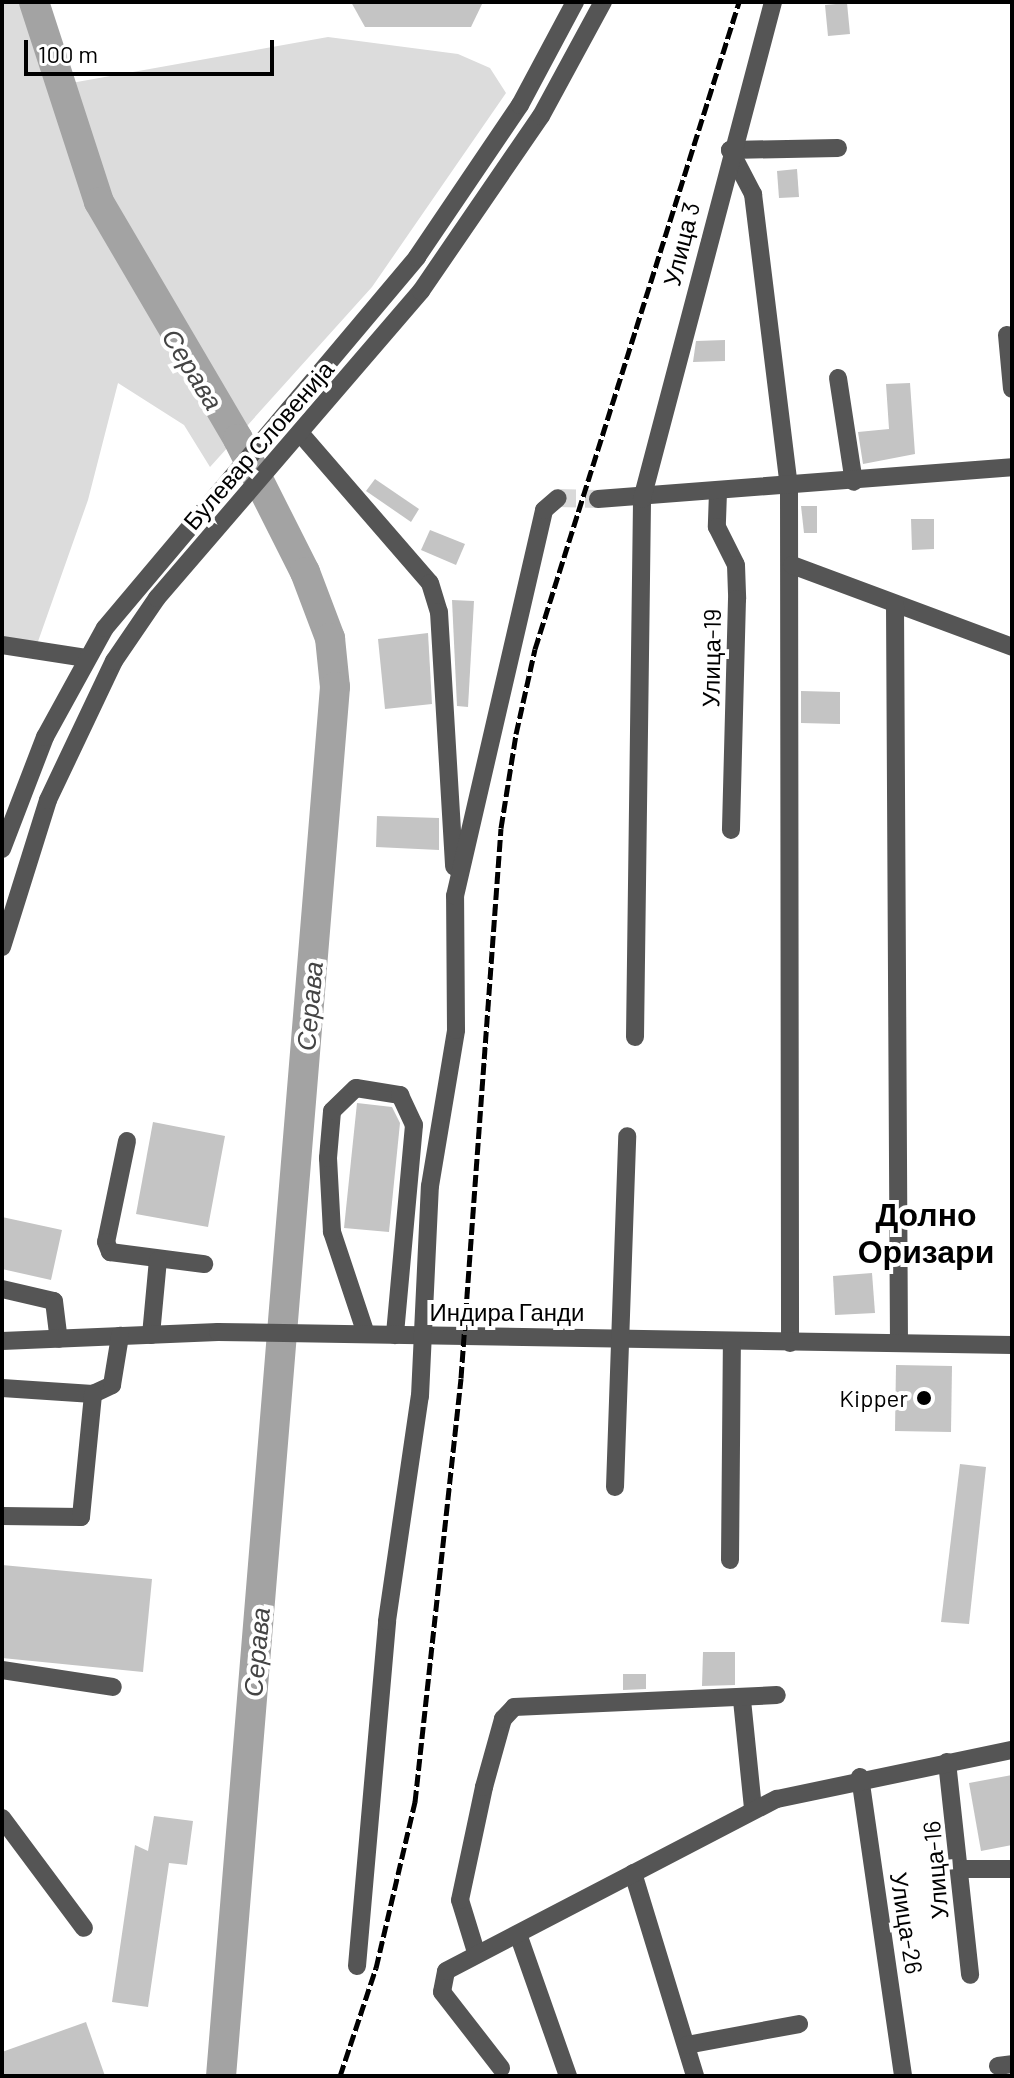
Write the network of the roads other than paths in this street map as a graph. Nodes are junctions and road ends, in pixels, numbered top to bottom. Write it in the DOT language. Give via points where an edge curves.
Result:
graph roads {
  1 [pos="575,2"];
  2 [pos="603,2"];
  3 [pos="773,2"];
  4 [pos="838,148"];
  5 [pos="730,150"];
  6 [pos="1007,335"];
  7 [pos="838,378"];
  8 [pos="1012,389"];
  9 [pos="300,433"];
  10 [pos="1012,467"];
  11 [pos="854,482"];
  12 [pos="789,488"];
  13 [pos="718,492"];
  14 [pos="558,498"];
  15 [pos="598,499"];
  16 [pos="642,499"];
  17 [pos="792,565"];
  18 [pos="895,605"];
  19 [pos="2,645"];
  20 [pos="1012,647"];
  21 [pos="86,658"];
  22 [pos="731,830"];
  23 [pos="2,849"];
  24 [pos="455,896"];
  25 [pos="2,947"];
  26 [pos="635,1037"];
  27 [pos="627,1136"];
  28 [pos="127,1141"];
  29 [pos="158,1260"];
  30 [pos="204,1264"];
  31 [pos="2,1289"];
  32 [pos="366,1334"];
  33 [pos="151,1335"];
  34 [pos="395,1335"];
  35 [pos="120,1336"];
  36 [pos="425,1336"];
  37 [pos="624,1337"];
  38 [pos="59,1339"];
  39 [pos="2,1341"];
  40 [pos="732,1341"];
  41 [pos="899,1342"];
  42 [pos="790,1343"];
  43 [pos="1012,1345"];
  44 [pos="2,1388"];
  45 [pos="93,1394"];
  46 [pos="615,1487"];
  47 [pos="2,1516"];
  48 [pos="730,1560"];
  49 [pos="2,1670"];
  50 [pos="113,1687"];
  51 [pos="777,1695"];
  52 [pos="742,1700"];
  53 [pos="1012,1750"];
  54 [pos="947,1762"];
  55 [pos="860,1777"];
  56 [pos="753,1809"];
  57 [pos="2,1818"];
  58 [pos="964,1869"];
  59 [pos="1012,1869"];
  60 [pos="633,1873"];
  61 [pos="84,1928"];
  62 [pos="518,1934"];
  63 [pos="476,1952"];
  64 [pos="357,1966"];
  65 [pos="970,1975"];
  66 [pos="799,2024"];
  67 [pos="687,2045"];
  68 [pos="501,2068"];
  69 [pos="568,2076"];
  70 [pos="695,2076"];
  71 [pos="903,2076"];
  1 -- 21 [label="street, Булевар Словенија" via="467,188 283,418 210,498"];
  2 -- 9 [label="street, Булевар Словенија" via="489,198"];
  3 -- 5 [label="street, Улица 3"];
  4 -- 5 [label="street"];
  5 -- 12 [label="street" via="753,194"];
  5 -- 16 [label="street, Улица 3"];
  6 -- 8 [label="street"];
  7 -- 11 [label="street"];
  9 -- 24 [label="street" via="430,583 439,612"];
  9 -- 25 [label="street, Булевар Словенија" via="157,598 97,691 48,800"];
  10 -- 11 [label="street"];
  11 -- 12 [label="street"];
  12 -- 13 [label="street"];
  12 -- 17 [label="street"];
  13 -- 16 [label="street"];
  13 -- 22 [label="street, Улица-19" via="720,544 736,565 737,588"];
  14 -- 24 [label="street" via="544,510"];
  15 -- 16 [label="street"];
  16 -- 26 [label="street, Улица 3"];
  17 -- 18 [label="street"];
  17 -- 42 [label="street"];
  18 -- 20 [label="street"];
  18 -- 41 [label="street"];
  19 -- 21 [label="street"];
  21 -- 23 [label="street, Булевар Словенија" via="45,737"];
  24 -- 36 [label="street" via="456,1030 430,1186 421,1289"];
  27 -- 37 [label="street"];
  28 -- 29 [label="street" via="106,1242 110,1252"];
  29 -- 30 [label="street"];
  29 -- 33 [label="street"];
  31 -- 38 [label="street" via="54,1301"];
  32 -- 33 [label="street, Индира Ганди"];
  32 -- 34 [label="street, Индира Ганди"];
  32 -- 34 [label="street" via="332,1232 328,1158 332,1111 356,1088 400,1095 414,1125"];
  33 -- 35 [label="street, Индира Ганди"];
  34 -- 36 [label="street, Индира Ганди"];
  35 -- 38 [label="street, Индира Ганди"];
  35 -- 45 [label="street" via="112,1385"];
  36 -- 37 [label="street, Индира Ганди"];
  36 -- 64 [label="street" via="387,1621"];
  37 -- 40 [label="street, Индира Ганди"];
  37 -- 46 [label="street"];
  38 -- 39 [label="street, Индира Ганди"];
  40 -- 42 [label="street, Индира Ганди"];
  40 -- 48 [label="street"];
  41 -- 42 [label="street, Индира Ганди"];
  41 -- 43 [label="street, Индира Ганди"];
  44 -- 45 [label="street"];
  45 -- 47 [label="street" via="81,1517"];
  49 -- 50 [label="street"];
  51 -- 52 [label="street"];
  52 -- 56 [label="street"];
  52 -- 63 [label="street" via="514,1707 503,1719 460,1900"];
  53 -- 54 [label="street"];
  54 -- 55 [label="street"];
  54 -- 58 [label="street, Улица-16"];
  55 -- 56 [label="street"];
  55 -- 71 [label="street, Улица-26"];
  56 -- 60 [label="street"];
  57 -- 61 [label="street"];
  58 -- 59 [label="street"];
  58 -- 65 [label="street, Улица-16"];
  60 -- 62 [label="street"];
  60 -- 67 [label="street"];
  62 -- 63 [label="street"];
  62 -- 69 [label="street"];
  63 -- 68 [label="street" via="439,1982"];
  66 -- 67 [label="street"];
  67 -- 70 [label="street"];
}
